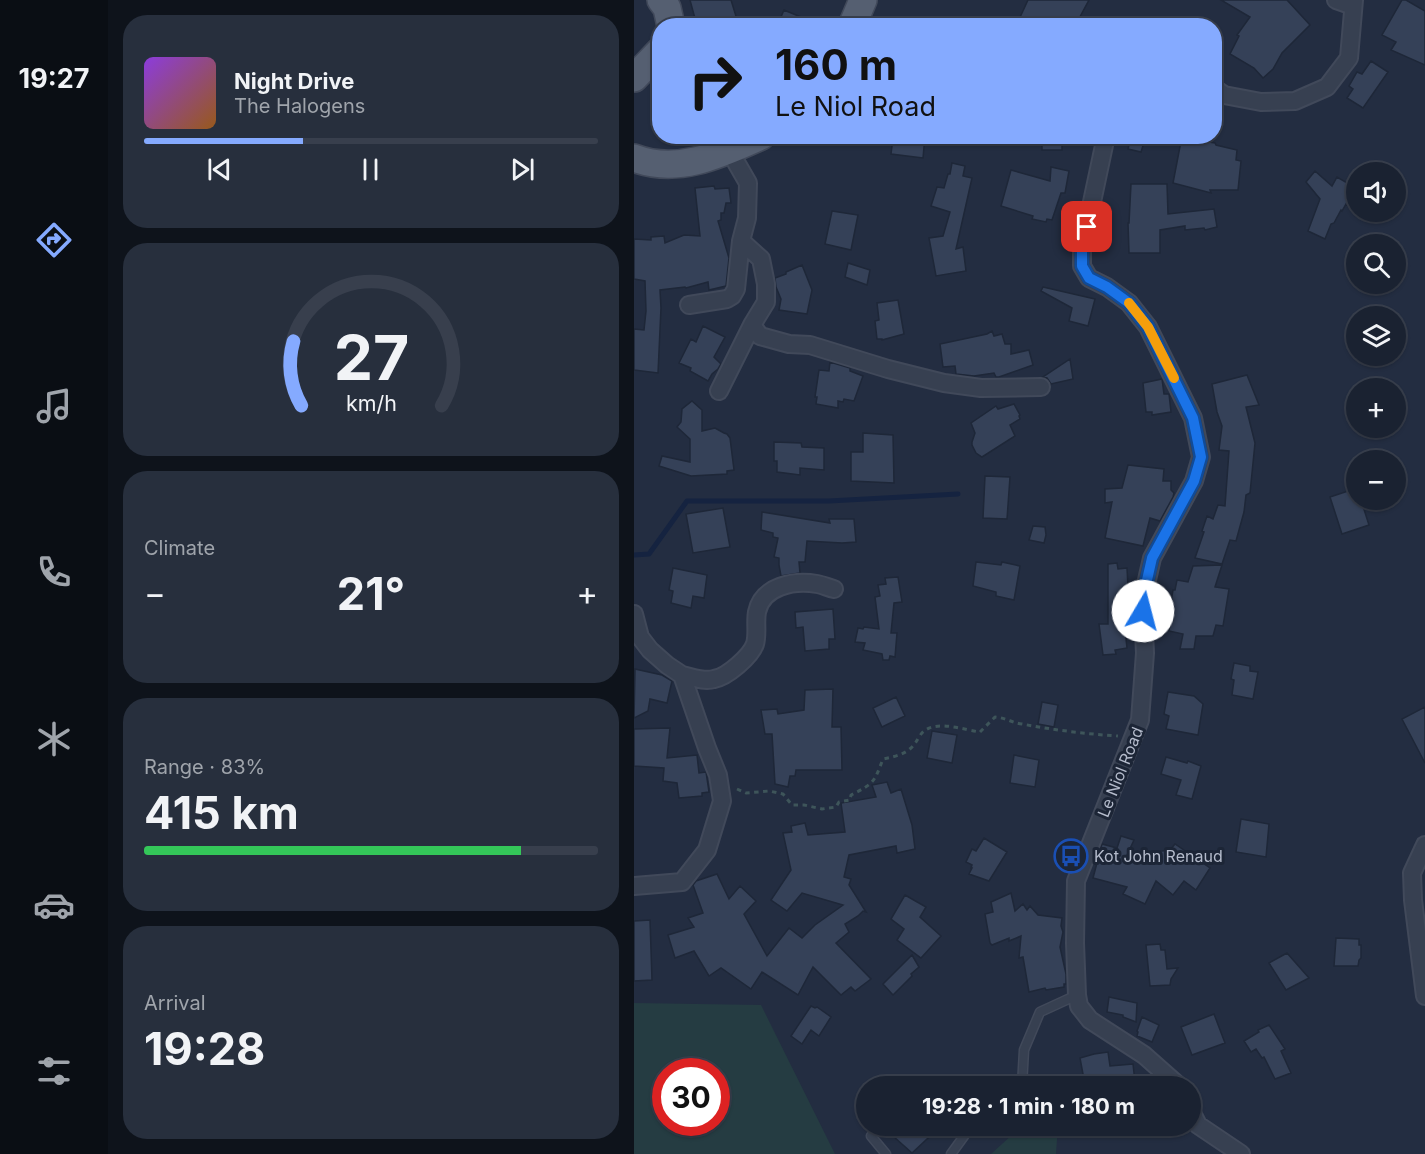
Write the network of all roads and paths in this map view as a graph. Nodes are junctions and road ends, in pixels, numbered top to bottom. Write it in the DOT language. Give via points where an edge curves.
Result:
graph roads {
  1 [pos="661,0"];
  2 [pos="863,0"];
  3 [pos="1336,0"];
  4 [pos="1354,3"];
  5 [pos="669,18"];
  6 [pos="855,18"];
  7 [pos="652,59"];
  8 [pos="634,78"];
  9 [pos="1222,93"];
  10 [pos="743,144"];
  11 [pos="1104,144"];
  12 [pos="729,150"];
  13 [pos="634,158"];
  14 [pos="741,241"];
  15 [pos="689,305"];
  16 [pos="752,325"];
  17 [pos="1041,387"];
  18 [pos="719,391"];
  19 [pos="834,589"];
  20 [pos="634,614"];
  21 [pos="682,675"];
  22 [pos="1130,744"];
  23 [pos="718,775"];
  24 [pos="1424,845"];
  25 [pos="634,886"];
  26 [pos="1077,995"];
  27 [pos="1424,996"];
  28 [pos="1023,1076"];
  29 [pos="1168,1076"];
  30 [pos="1201,1127"];
  31 [pos="871,1136"];
  32 [pos="964,1136"];
  33 [pos="886,1154"];
  34 [pos="950,1154"];
  35 [pos="1241,1154"];
  1 -- 5 [label="main road"];
  2 -- 6 [label="main road"];
  3 -- 4 [label="street"];
  4 -- 9 [label="street" via="1349,58 1327,87 1295,101 1261,102"];
  7 -- 8 [label="main road"];
  10 -- 12 [label="main road"];
  11 -- 22 [label="street, Le Niol Road" via="1082,249 1082,266 1089,278 1129,303 1148,327 1193,418 1201,457 1194,481 1152,558 1143,611 1145,653 1140,720"];
  12 -- 13 [label="main road" via="680,164 656,164"];
  12 -- 14 [label="street" via="748,183 747,218"];
  14 -- 15 [label="street" via="732,296"];
  14 -- 16 [label="street" via="761,259 766,284 766,302"];
  16 -- 17 [label="street" via="760,336 810,345 944,383 981,388"];
  16 -- 18 [label="street"];
  19 -- 21 [label="street" via="817,584 786,584 766,594 757,610 756,642 751,653 714,680"];
  20 -- 21 [label="street" via="640,637 650,650"];
  21 -- 23 [label="street"];
  22 -- 23 [label="path" via="1125,737 1051,730 995,717 980,732 950,725 937,727 924,731 900,755 883,759 875,780 851,795 850,800 822,809 793,805 782,794 769,791 746,793"];
  22 -- 26 [label="street, Le Niol Road" via="1076,880"];
  23 -- 25 [label="street" via="722,801 707,850 682,882"];
  24 -- 27 [label="street" via="1412,873"];
  26 -- 28 [label="lane" via="1040,1012 1024,1050"];
  26 -- 29 [label="street, Le Niol Road" via="1079,1006 1090,1020 1144,1055"];
  30 -- 35 [label="street"];
  31 -- 33 [label="lane"];
  32 -- 34 [label="lane"];
}
